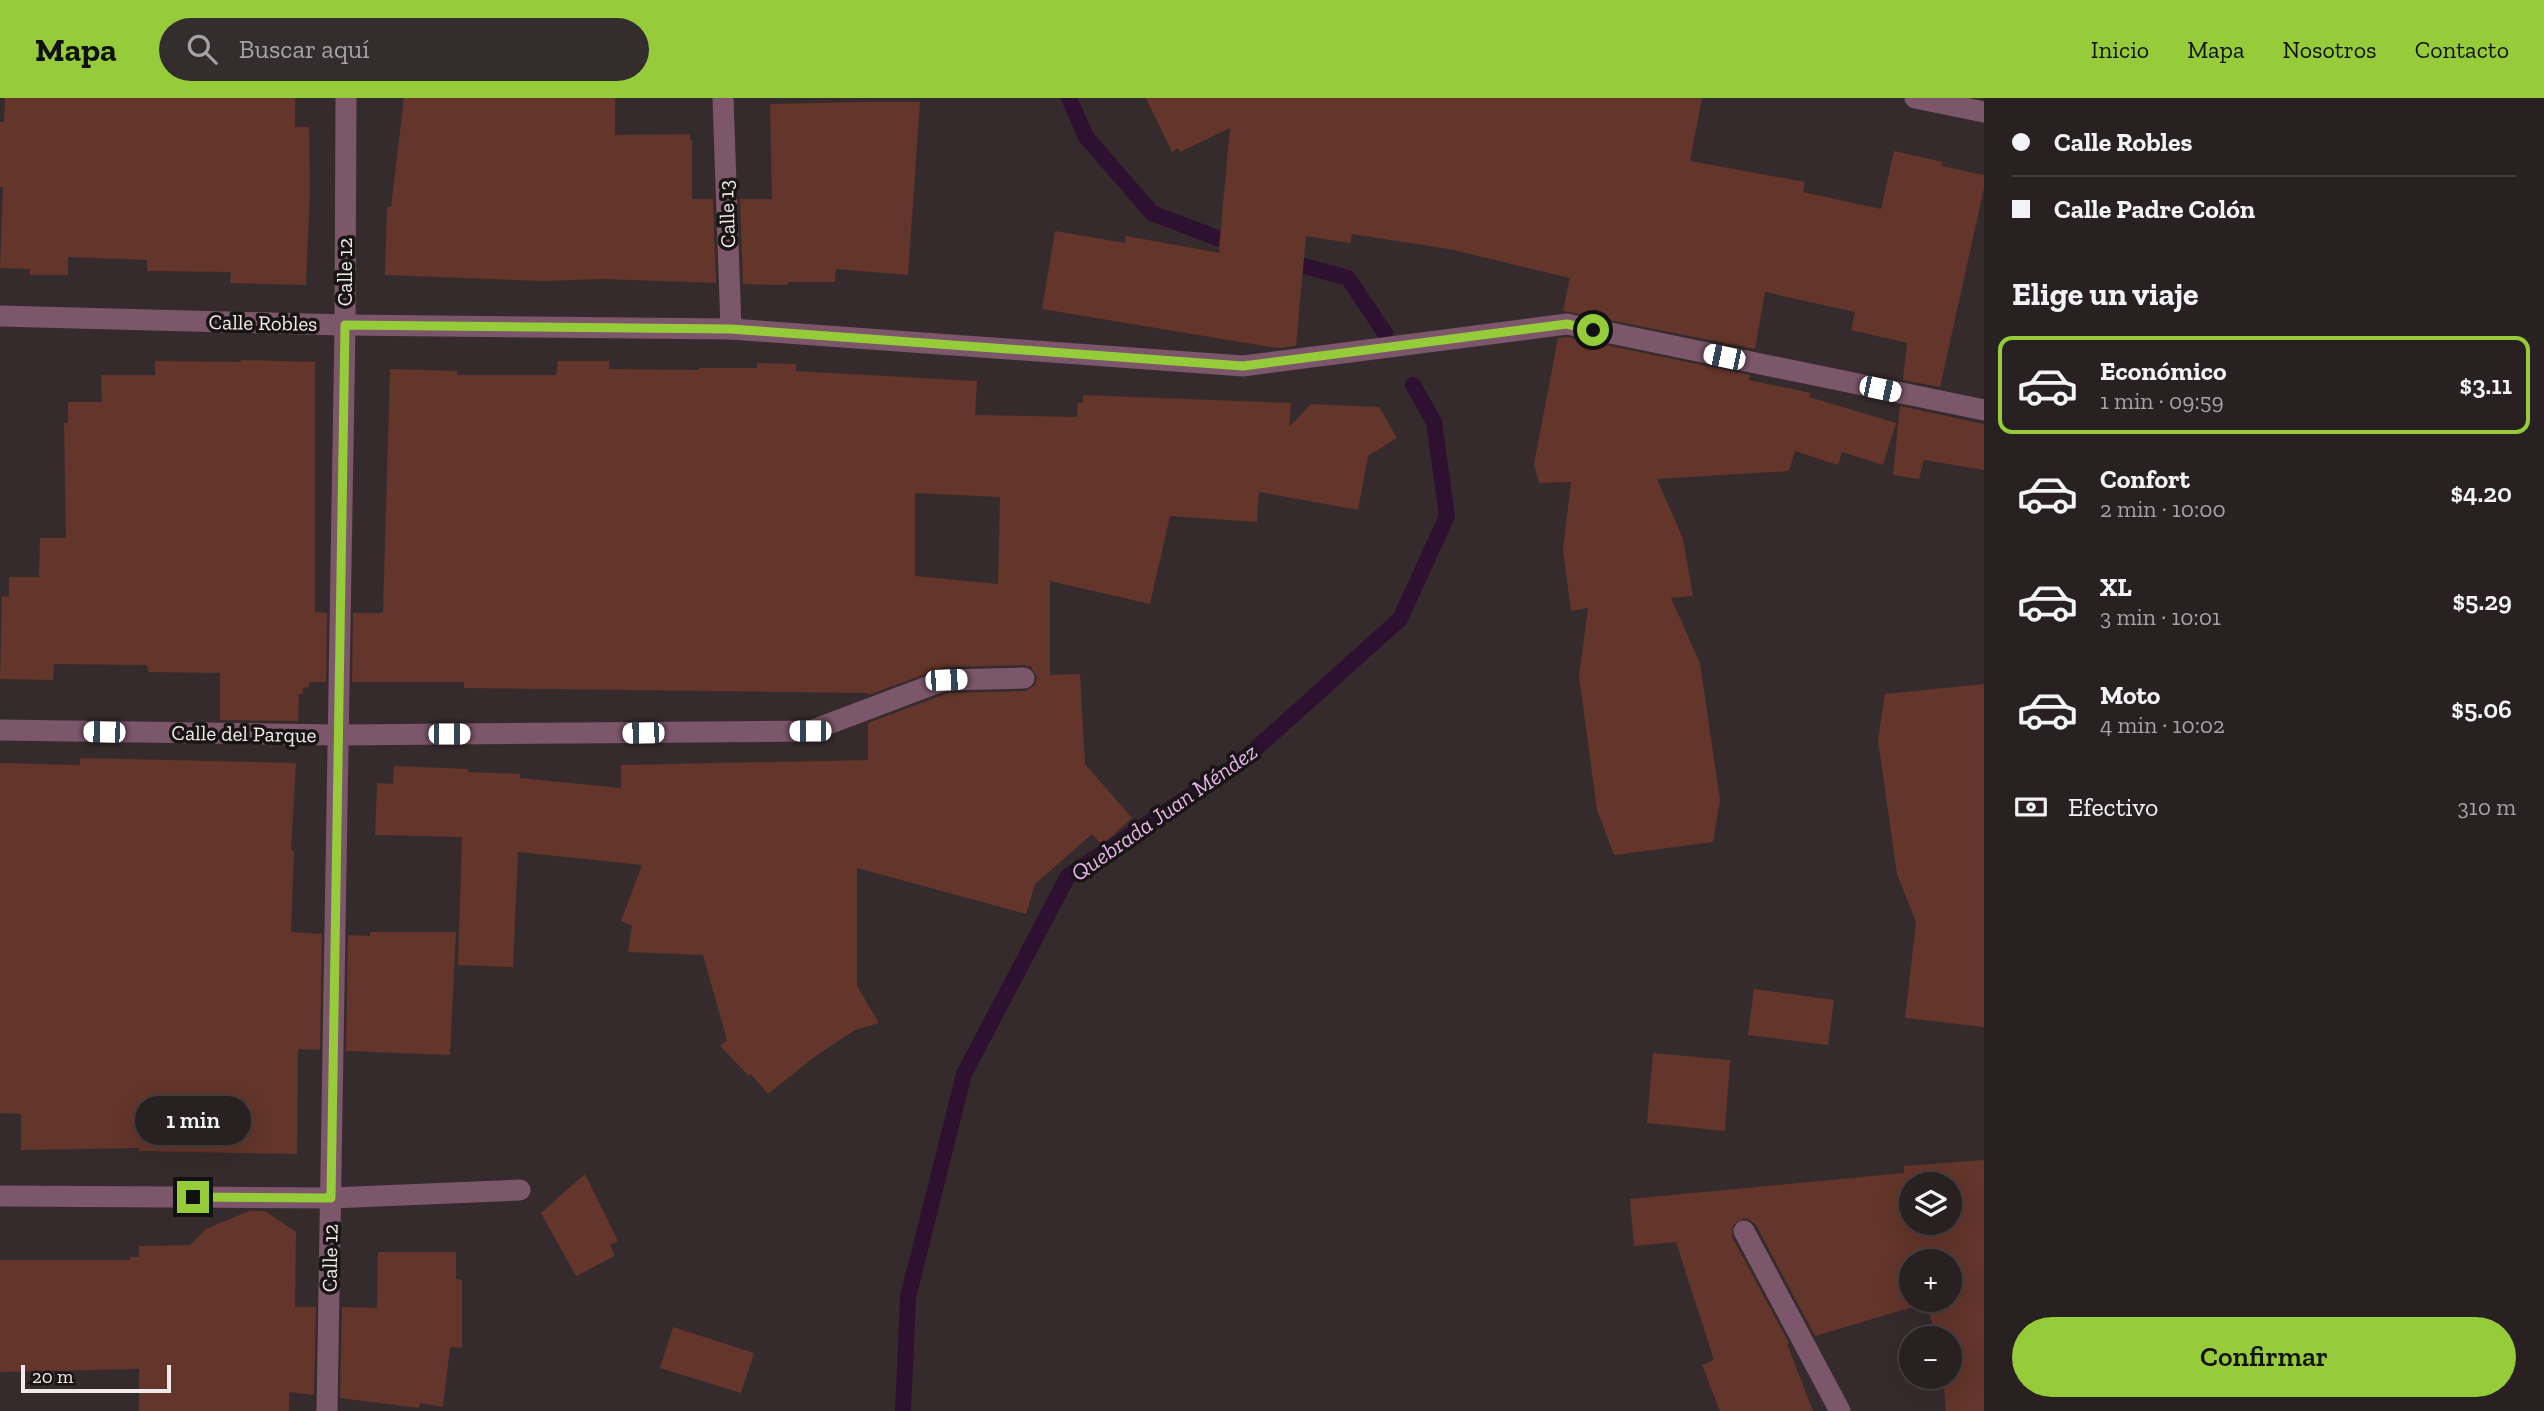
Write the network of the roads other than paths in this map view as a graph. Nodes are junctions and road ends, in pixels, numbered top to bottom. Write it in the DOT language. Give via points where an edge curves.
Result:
graph roads {
  1 [pos="346,98"];
  2 [pos="723,98"];
  3 [pos="1915,98"];
  4 [pos="1984,112"];
  5 [pos="0,316"];
  6 [pos="345,325"];
  7 [pos="731,329"];
  8 [pos="1984,410"];
  9 [pos="1024,678"];
  10 [pos="0,730"];
  11 [pos="338,735"];
  12 [pos="520,1190"];
  13 [pos="0,1196"];
  14 [pos="331,1198"];
  15 [pos="1744,1231"];
  16 [pos="327,1411"];
  17 [pos="1840,1411"];
  1 -- 6 [label="street, Calle 12"];
  2 -- 7 [label="street, Calle 13"];
  3 -- 4 [label="street"];
  5 -- 6 [label="street, Calle Robles"];
  6 -- 7 [label="street, Calle Robles"];
  6 -- 11 [label="street, Calle 12"];
  7 -- 8 [label="street, Calle Robles" via="1243,366 1567,324"];
  9 -- 11 [label="street, Calle del Parque" via="946,680 810,731"];
  10 -- 11 [label="street, Calle del Parque"];
  11 -- 14 [label="street, Calle 12"];
  12 -- 14 [label="street"];
  13 -- 14 [label="street"];
  14 -- 16 [label="street, Calle 12"];
  15 -- 17 [label="street"];
}
